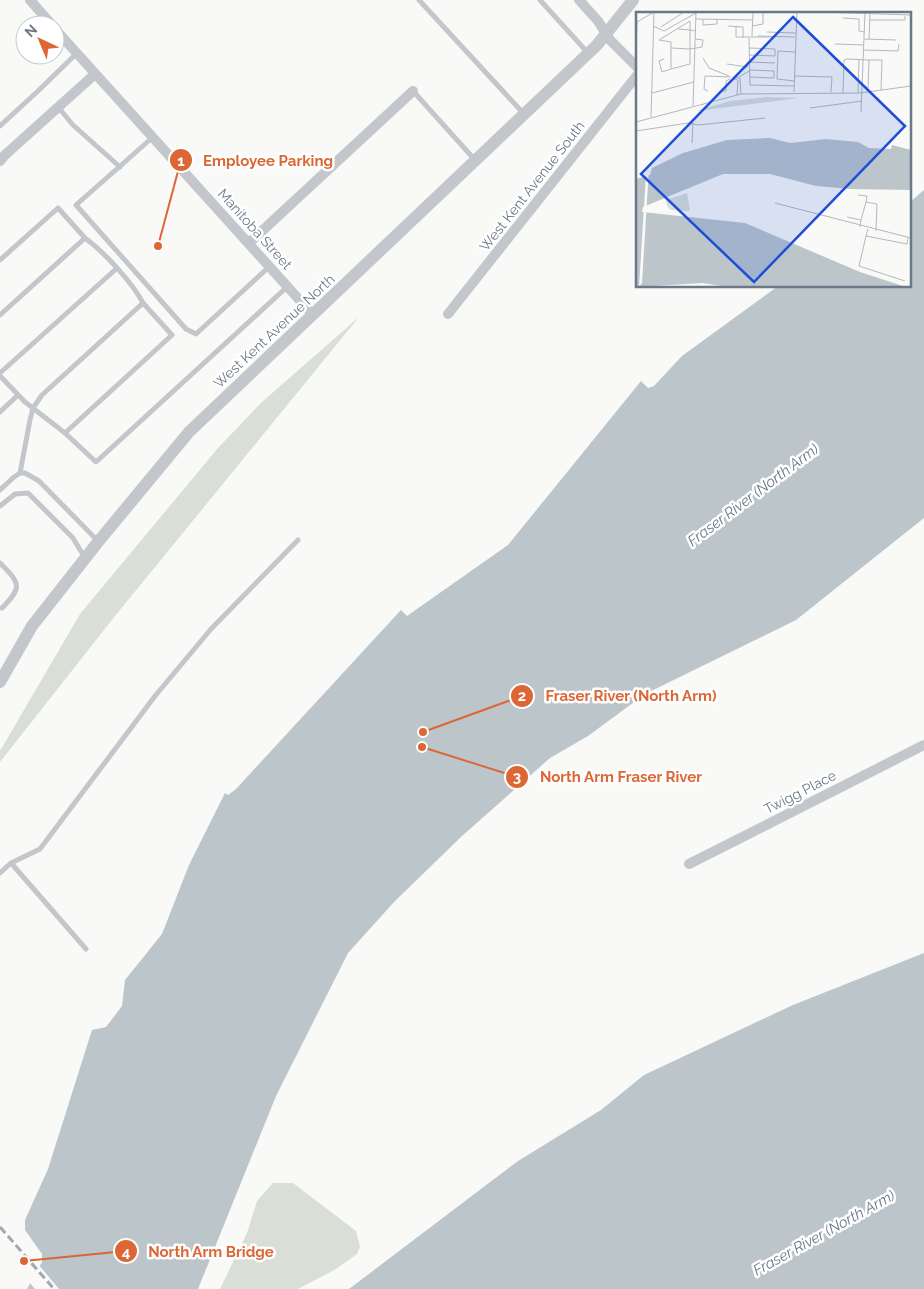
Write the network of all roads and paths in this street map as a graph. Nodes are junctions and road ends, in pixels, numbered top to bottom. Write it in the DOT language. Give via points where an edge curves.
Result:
graph roads {
  1 [pos="30,0"];
  2 [pos="420,0"];
  3 [pos="540,0"];
  4 [pos="579,0"];
  5 [pos="633,0"];
  6 [pos="43,15"];
  7 [pos="606,34"];
  8 [pos="65,40"];
  9 [pos="76,53"];
  10 [pos="588,54"];
  11 [pos="636,66"];
  12 [pos="95,74"];
  13 [pos="636,77"];
  14 [pos="413,91"];
  15 [pos="58,107"];
  16 [pos="524,115"];
  17 [pos="0,126"];
  18 [pos="153,137"];
  19 [pos="2,158"];
  20 [pos="476,160"];
  21 [pos="120,167"];
  22 [pos="85,238"];
  23 [pos="249,243"];
  24 [pos="0,260"];
  25 [pos="270,266"];
  26 [pos="116,269"];
  27 [pos="289,286"];
  28 [pos="143,303"];
  29 [pos="313,314"];
  30 [pos="448,314"];
  31 [pos="0,315"];
  32 [pos="0,374"];
  33 [pos="18,395"];
  34 [pos="33,408"];
  35 [pos="0,412"];
  36 [pos="65,433"];
  37 [pos="20,473"];
  38 [pos="0,490"];
  39 [pos="0,506"];
  40 [pos="298,540"];
  41 [pos="98,542"];
  42 [pos="85,558"];
  43 [pos="0,563"];
  44 [pos="2,608"];
  45 [pos="0,682"];
  46 [pos="924,745"];
  47 [pos="11,863"];
  48 [pos="689,864"];
  49 [pos="0,873"];
  50 [pos="86,949"];
  1 -- 6 [label="street"];
  2 -- 16 [label="lane"];
  3 -- 10 [label="lane"];
  4 -- 7 [label="street"];
  5 -- 7 [label="street, West Kent Avenue North"];
  7 -- 10 [label="street, West Kent Avenue North"];
  7 -- 11 [label="street"];
  8 -- 9 [label="street, Manitoba Street"];
  9 -- 12 [label="street, Manitoba Street"];
  9 -- 17 [label="lane"];
  10 -- 16 [label="street, West Kent Avenue North"];
  12 -- 15 [label="street"];
  12 -- 18 [label="street, Manitoba Street"];
  13 -- 30 [label="street, West Kent Avenue South"];
  14 -- 20 [label="lane"];
  14 -- 23 [label="street"];
  15 -- 19 [label="street"];
  15 -- 21 [label="lane"];
  16 -- 20 [label="street, West Kent Avenue North"];
  18 -- 21 [label="lane"];
  18 -- 23 [label="street, Manitoba Street"];
  20 -- 29 [label="street, West Kent Avenue North"];
  21 -- 25 [label="lane" via="76,205 186,329 196,334"];
  22 -- 24 [label="lane" via="58,208"];
  22 -- 26 [label="lane"];
  22 -- 31 [label="lane"];
  23 -- 25 [label="street, Manitoba Street"];
  25 -- 27 [label="street, Manitoba Street"];
  26 -- 28 [label="lane"];
  26 -- 32 [label="lane"];
  27 -- 29 [label="street, Manitoba Street"];
  27 -- 36 [label="lane" via="96,462"];
  28 -- 34 [label="lane" via="42,395"];
  28 -- 36 [label="lane" via="172,335"];
  29 -- 41 [label="street, West Kent Avenue North" via="189,432"];
  32 -- 33 [label="lane"];
  33 -- 34 [label="lane"];
  33 -- 35 [label="lane"];
  34 -- 36 [label="lane"];
  34 -- 37 [label="lane"];
  37 -- 38 [label="lane"];
  37 -- 41 [label="lane" via="39,481"];
  39 -- 42 [label="lane" via="15,494 28,493 73,538"];
  40 -- 47 [label="lane" via="210,629 155,696 40,849"];
  41 -- 42 [label="street, West Kent Avenue North"];
  42 -- 45 [label="street, West Kent Avenue North" via="32,626"];
  43 -- 44 [label="lane" via="15,580 17,589"];
  46 -- 48 [label="street, Twigg Place"];
  47 -- 49 [label="lane"];
  47 -- 50 [label="lane"];
}
